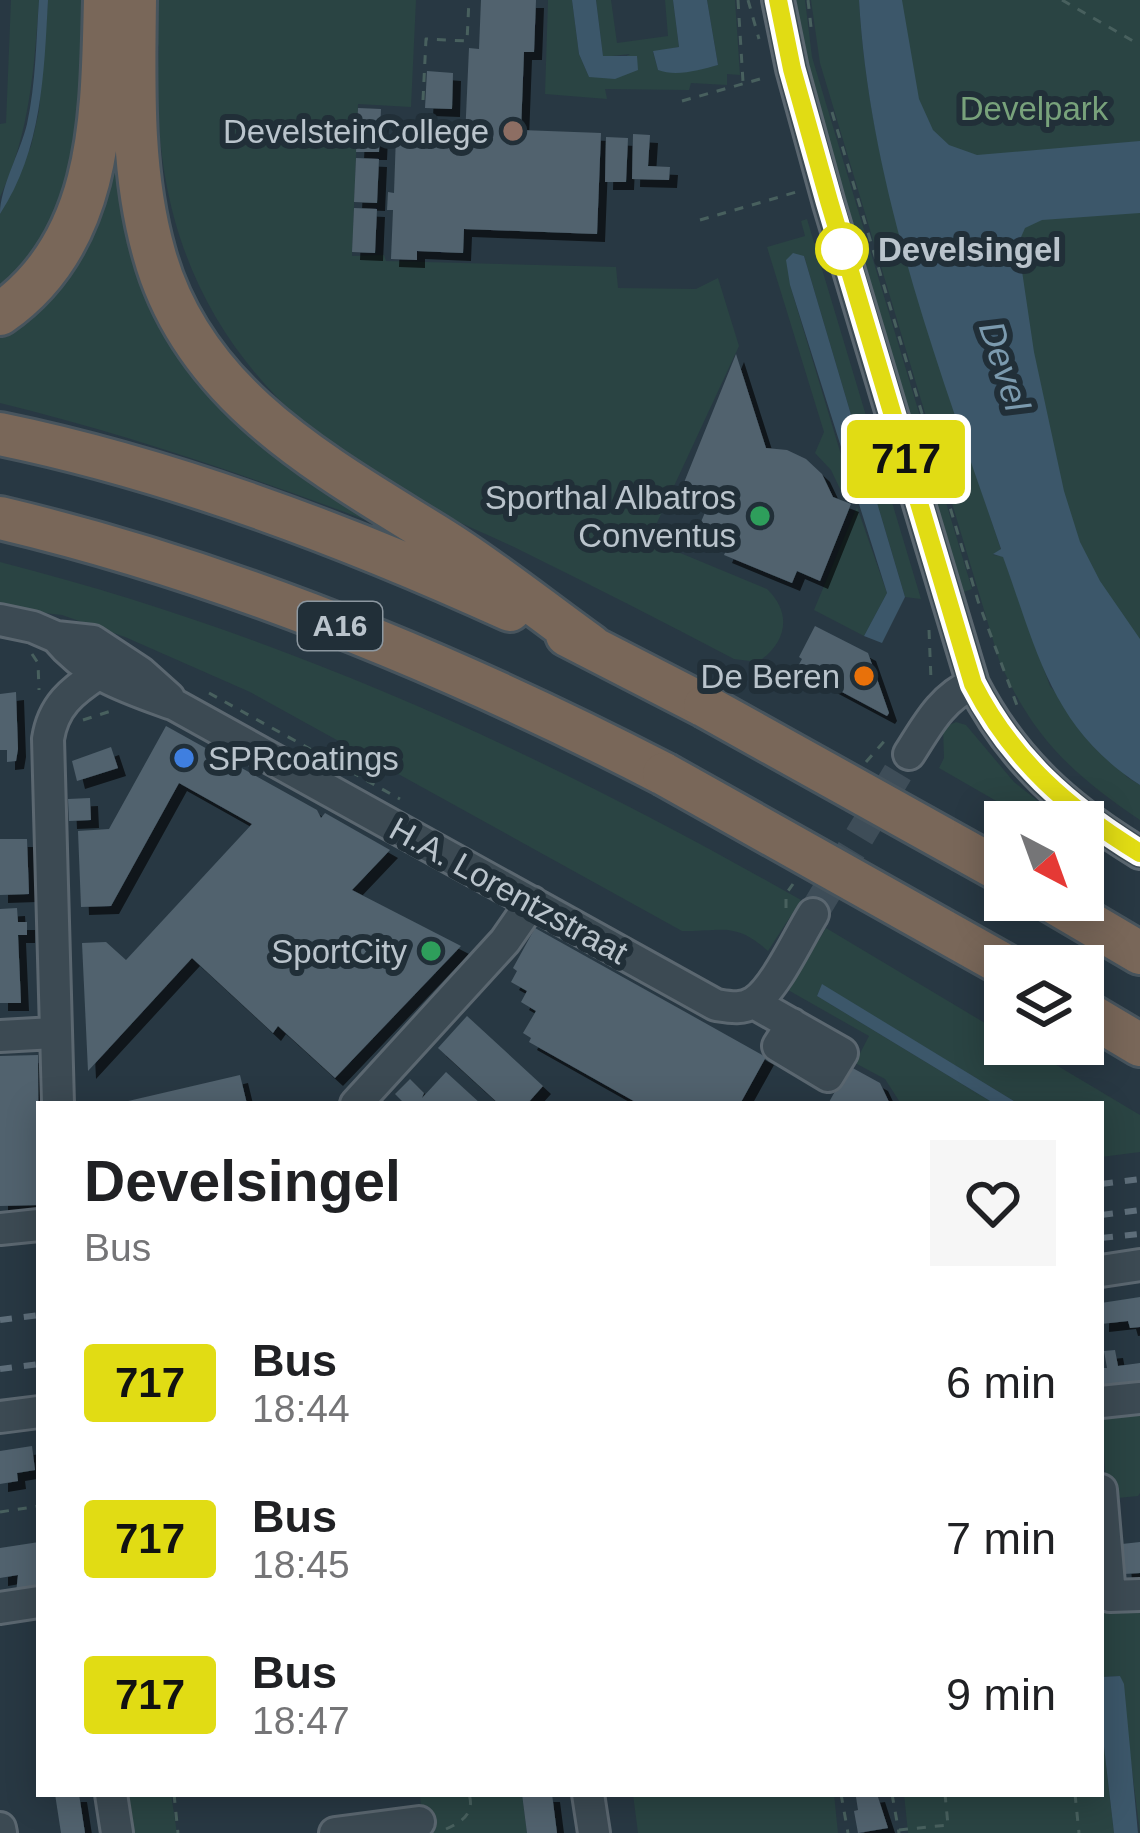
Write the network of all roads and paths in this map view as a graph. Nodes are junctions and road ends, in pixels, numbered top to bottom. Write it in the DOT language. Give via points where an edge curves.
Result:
graph roads {
  1 [pos="105,0"];
  2 [pos="135,0"];
  3 [pos="469,0"];
  4 [pos="738,0"];
  5 [pos="778,0"];
  6 [pos="808,0"];
  7 [pos="1062,0"];
  8 [pos="1140,45"];
  9 [pos="802,58"];
  10 [pos="743,84"];
  11 [pos="826,94"];
  12 [pos="423,100"];
  13 [pos="682,101"];
  14 [pos="802,190"];
  15 [pos="700,220"];
  16 [pos="0,314"];
  17 [pos="0,434"];
  18 [pos="0,518"];
  19 [pos="0,620"];
  20 [pos="42,644"];
  21 [pos="591,646"];
  22 [pos="98,674"];
  23 [pos="973,684"];
  24 [pos="53,686"];
  25 [pos="131,691"];
  26 [pos="175,705"];
  27 [pos="1011,712"];
  28 [pos="47,751"];
  29 [pos="909,754"];
  30 [pos="1140,853"];
  31 [pos="984,861"];
  32 [pos="532,902"];
  33 [pos="813,914"];
  34 [pos="1086,921"];
  35 [pos="1140,953"];
  36 [pos="984,954"];
  37 [pos="754,1003"];
  38 [pos="791,1024"];
  39 [pos="1104,1024"];
  40 [pos="54,1034"];
  41 [pos="0,1036"];
  42 [pos="1140,1045"];
  43 [pos="58,1101"];
  44 [pos="359,1101"];
  45 [pos="36,1225"];
  46 [pos="0,1228"];
  47 [pos="1140,1265"];
  48 [pos="1104,1270"];
  49 [pos="1140,1398"];
  50 [pos="1104,1402"];
  51 [pos="36,1412"];
  52 [pos="0,1417"];
  53 [pos="36,1506"];
  54 [pos="1104,1510"];
  55 [pos="0,1512"];
  56 [pos="1117,1596"];
  57 [pos="36,1602"];
  58 [pos="0,1608"];
  59 [pos="111,1797"];
  60 [pos="174,1797"];
  61 [pos="469,1797"];
  62 [pos="588,1797"];
  63 [pos="842,1797"];
  64 [pos="893,1797"];
  65 [pos="945,1797"];
  66 [pos="1075,1797"];
  67 [pos="427,1827"];
  68 [pos="899,1832"];
  69 [pos="117,1833"];
  70 [pos="178,1833"];
  71 [pos="335,1833"];
  72 [pos="593,1833"];
  73 [pos="848,1833"];
  74 [pos="1078,1833"];
  1 -- 16 [label="highway" via="99,128 83,208 45,274"];
  2 -- 21 [label="highway, A16" via="146,212 154,255 198,349 283,436"];
  3 -- 12 [label="path" via="467,41 426,39"];
  4 -- 10 [label="path"];
  5 -- 9 [label="street"];
  6 -- 9 [label="path"];
  7 -- 8 [label="path"];
  9 -- 10 [label="path"];
  9 -- 23 [label="street"];
  10 -- 13 [label="path"];
  11 -- 27 [label="path" via="995,655 1019,707"];
  14 -- 15 [label="path"];
  17 -- 21 [label="highway, A16" via="339,537"];
  18 -- 36 [label="highway, A16, bridge" via="207,576 418,657 664,774"];
  19 -- 20 [label="street, H.A. Lorentzstraat" via="33,627"];
  20 -- 22 [label="street, H.A. Lorentzstraat"];
  20 -- 24 [label="street"];
  20 -- 24 [label="path" via="38,663"];
  20 -- 26 [label="street, H.A. Lorentzstraat" via="93,641"];
  21 -- 31 [label="highway, A16, bridge"];
  22 -- 24 [label="street"];
  22 -- 25 [label="street, H.A. Lorentzstraat"];
  23 -- 29 [label="street" via="938,709"];
  23 -- 30 [label="street" via="1009,745 1055,795"];
  24 -- 28 [label="street"];
  25 -- 26 [label="street, H.A. Lorentzstraat"];
  25 -- 28 [label="path" via="109,713 65,729"];
  26 -- 32 [label="street, H.A. Lorentzstraat"];
  28 -- 40 [label="street"];
  32 -- 37 [label="street, H.A. Lorentzstraat" via="716,1005"];
  32 -- 44 [label="street"];
  33 -- 37 [label="street"];
  34 -- 35 [label="highway"];
  37 -- 38 [label="street"];
  39 -- 42 [label="highway"];
  40 -- 41 [label="street"];
  40 -- 43 [label="street"];
  45 -- 46 [label="street"];
  47 -- 48 [label="street"];
  49 -- 50 [label="street"];
  51 -- 52 [label="street"];
  53 -- 55 [label="path"];
  54 -- 56 [label="street"];
  57 -- 58 [label="street"];
  59 -- 69 [label="street"];
  60 -- 70 [label="path"];
  61 -- 67 [label="path" via="465,1818"];
  62 -- 72 [label="street"];
  63 -- 73 [label="path"];
  64 -- 68 [label="path"];
  65 -- 68 [label="path" via="948,1825"];
  66 -- 74 [label="path"];
  67 -- 71 [label="street"];
}
